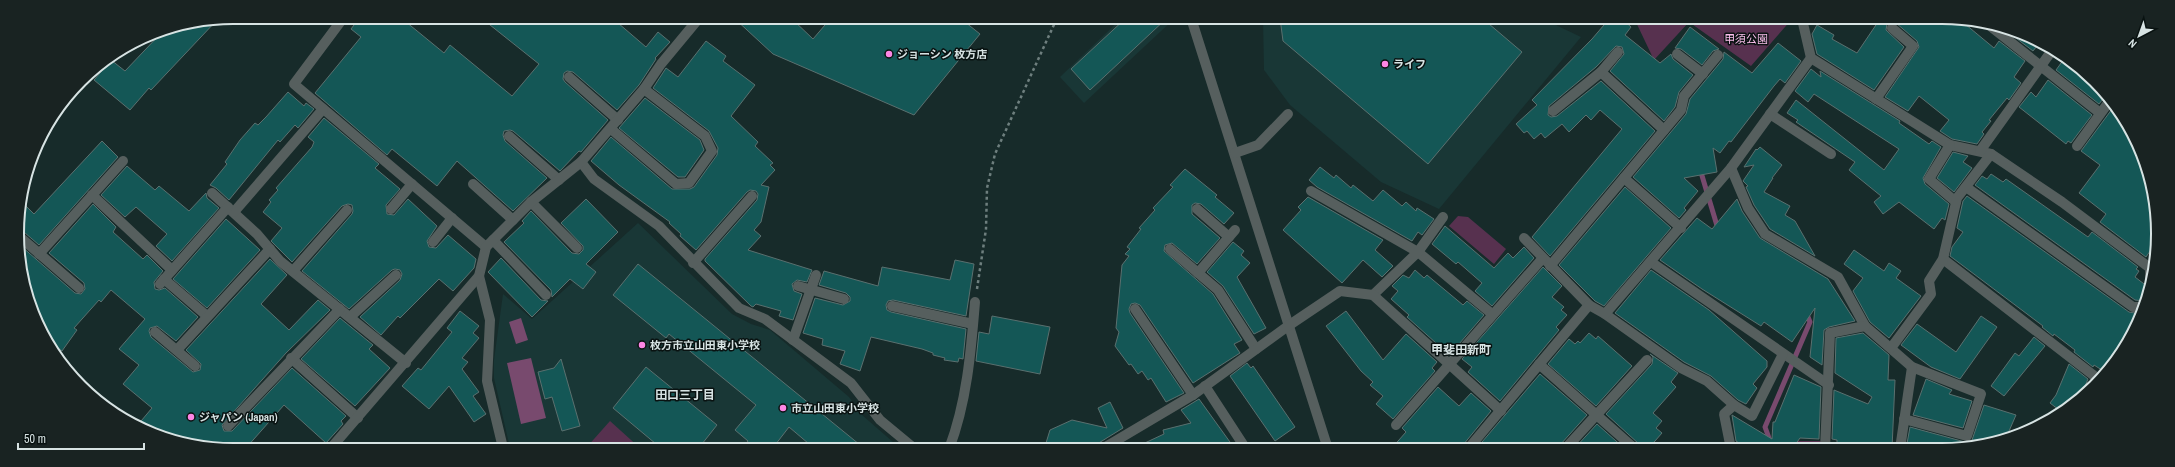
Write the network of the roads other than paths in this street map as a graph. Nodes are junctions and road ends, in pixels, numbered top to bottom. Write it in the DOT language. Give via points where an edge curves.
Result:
graph roads {
  1 [pos="339,24"];
  2 [pos="695,24"];
  3 [pos="1193,24"];
  4 [pos="1803,24"];
  5 [pos="1892,28"];
  6 [pos="1997,31"];
  7 [pos="1618,52"];
  8 [pos="1677,54"];
  9 [pos="2049,54"];
  10 [pos="1718,55"];
  11 [pos="1811,58"];
  12 [pos="2040,66"];
  13 [pos="1601,72"];
  14 [pos="1703,74"];
  15 [pos="569,77"];
  16 [pos="644,89"];
  17 [pos="1876,99"];
  18 [pos="2107,104"];
  19 [pos="323,109"];
  20 [pos="1553,111"];
  21 [pos="2100,113"];
  22 [pos="1288,114"];
  23 [pos="1770,114"];
  24 [pos="618,120"];
  25 [pos="1666,128"];
  26 [pos="611,129"];
  27 [pos="509,136"];
  28 [pos="1950,145"];
  29 [pos="2077,146"];
  30 [pos="1980,151"];
  31 [pos="1235,153"];
  32 [pos="1832,154"];
  33 [pos="1991,154"];
  34 [pos="123,161"];
  35 [pos="581,162"];
  36 [pos="1731,168"];
  37 [pos="1624,178"];
  38 [pos="558,180"];
  39 [pos="412,184"];
  40 [pos="473,184"];
  41 [pos="1966,187"];
  42 [pos="1311,191"];
  43 [pos="212,193"];
  44 [pos="92,195"];
  45 [pos="752,196"];
  46 [pos="531,202"];
  47 [pos="1956,202"];
  48 [pos="392,209"];
  49 [pos="1197,209"];
  50 [pos="231,210"];
  51 [pos="347,210"];
  52 [pos="1443,217"];
  53 [pos="452,218"];
  54 [pos="513,220"];
  55 [pos="1680,228"];
  56 [pos="1524,238"];
  57 [pos="24,241"];
  58 [pos="433,242"];
  59 [pos="489,244"];
  60 [pos="577,248"];
  61 [pos="270,249"];
  62 [pos="1170,249"];
  63 [pos="1418,252"];
  64 [pos="39,254"];
  65 [pos="1542,259"];
  66 [pos="1943,259"];
  67 [pos="1651,262"];
  68 [pos="693,263"];
  69 [pos="1550,266"];
  70 [pos="2148,267"];
  71 [pos="172,270"];
  72 [pos="293,271"];
  73 [pos="1198,273"];
  74 [pos="396,275"];
  75 [pos="816,275"];
  76 [pos="479,276"];
  77 [pos="798,286"];
  78 [pos="79,288"];
  79 [pos="810,290"];
  80 [pos="546,295"];
  81 [pos="1373,295"];
  82 [pos="844,299"];
  83 [pos="975,302"];
  84 [pos="1589,305"];
  85 [pos="892,306"];
  86 [pos="2138,307"];
  87 [pos="340,309"];
  88 [pos="1135,309"];
  89 [pos="1492,314"];
  90 [pos="1605,314"];
  91 [pos="206,316"];
  92 [pos="350,317"];
  93 [pos="974,324"];
  94 [pos="1288,326"];
  95 [pos="1865,326"];
  96 [pos="155,332"];
  97 [pos="793,340"];
  98 [pos="1891,348"];
  99 [pos="1256,349"];
  100 [pos="177,350"];
  101 [pos="1786,356"];
  102 [pos="291,358"];
  103 [pos="1647,360"];
  104 [pos="406,362"];
  105 [pos="1449,364"];
  106 [pos="1539,364"];
  107 [pos="195,366"];
  108 [pos="1912,367"];
  109 [pos="2095,376"];
  110 [pos="1829,385"];
  111 [pos="1205,386"];
  112 [pos="1192,395"];
  113 [pos="1734,405"];
  114 [pos="1501,411"];
  115 [pos="1596,415"];
  116 [pos="358,418"];
  117 [pos="1904,419"];
  118 [pos="1396,424"];
  119 [pos="228,426"];
  120 [pos="336,443"];
  121 [pos="502,443"];
  122 [pos="908,443"];
  123 [pos="951,443"];
  124 [pos="1112,443"];
  125 [pos="1242,443"];
  126 [pos="1326,443"];
  127 [pos="1473,443"];
  128 [pos="1570,443"];
  129 [pos="1628,443"];
  130 [pos="1730,443"];
  131 [pos="1825,443"];
  132 [pos="1901,443"];
  1 -- 19 [label="street" via="294,84"];
  2 -- 16 [label="street" via="661,64"];
  3 -- 31 [label="street"];
  4 -- 11 [label="street"];
  5 -- 17 [label="street" via="1913,46"];
  6 -- 12 [label="street"];
  7 -- 13 [label="street"];
  8 -- 14 [label="street"];
  9 -- 12 [label="street"];
  10 -- 14 [label="street"];
  11 -- 17 [label="street"];
  11 -- 23 [label="street"];
  12 -- 21 [label="street"];
  12 -- 30 [label="street"];
  13 -- 20 [label="street"];
  13 -- 25 [label="street"];
  14 -- 25 [label="street" via="1684,96 1681,110"];
  15 -- 24 [label="street"];
  16 -- 24 [label="street"];
  16 -- 26 [label="street" via="705,136 712,151 689,183 676,184"];
  17 -- 28 [label="street"];
  18 -- 21 [label="street"];
  19 -- 39 [label="street"];
  19 -- 50 [label="street"];
  21 -- 29 [label="street"];
  22 -- 31 [label="street" via="1258,145"];
  23 -- 32 [label="street"];
  23 -- 36 [label="street"];
  24 -- 26 [label="street"];
  25 -- 37 [label="street"];
  26 -- 35 [label="street"];
  27 -- 38 [label="street"];
  28 -- 30 [label="street"];
  28 -- 47 [label="street" via="1929,179"];
  30 -- 33 [label="street"];
  31 -- 94 [label="street"];
  33 -- 41 [label="street"];
  33 -- 70 [label="street" via="2062,202"];
  34 -- 44 [label="street"];
  35 -- 38 [label="street"];
  35 -- 68 [label="street" via="594,178 659,226"];
  36 -- 55 [label="street"];
  36 -- 95 [label="street" via="1748,208 1765,234 1838,277"];
  37 -- 55 [label="street"];
  37 -- 69 [label="street"];
  38 -- 46 [label="street"];
  39 -- 48 [label="street"];
  39 -- 53 [label="street"];
  40 -- 54 [label="street"];
  41 -- 47 [label="street"];
  41 -- 86 [label="street" via="2133,307"];
  42 -- 63 [label="street"];
  43 -- 50 [label="street"];
  44 -- 64 [label="street"];
  44 -- 71 [label="street"];
  45 -- 68 [label="street"];
  46 -- 54 [label="street"];
  46 -- 60 [label="street"];
  47 -- 66 [label="street"];
  49 -- 73 [label="street" via="1232,234"];
  50 -- 61 [label="street"];
  50 -- 71 [label="street"];
  51 -- 72 [label="street"];
  52 -- 63 [label="street"];
  53 -- 58 [label="street"];
  53 -- 59 [label="street"];
  54 -- 59 [label="street"];
  55 -- 67 [label="street"];
  56 -- 65 [label="street"];
  57 -- 64 [label="street"];
  59 -- 76 [label="street"];
  59 -- 80 [label="street"];
  61 -- 72 [label="street"];
  61 -- 91 [label="street"];
  62 -- 73 [label="street"];
  63 -- 81 [label="street"];
  63 -- 89 [label="street"];
  64 -- 78 [label="street"];
  65 -- 69 [label="street"];
  65 -- 89 [label="street"];
  66 -- 98 [label="street" via="1929,281 1931,294"];
  66 -- 109 [label="street"];
  67 -- 90 [label="street"];
  67 -- 101 [label="street"];
  68 -- 97 [label="street" via="739,308 765,319"];
  69 -- 84 [label="street"];
  71 -- 91 [label="street" via="162,282"];
  72 -- 87 [label="street"];
  73 -- 99 [label="street" via="1218,290"];
  74 -- 92 [label="street"];
  75 -- 79 [label="street"];
  76 -- 104 [label="street"];
  76 -- 121 [label="street" via="490,320 488,381"];
  77 -- 79 [label="street"];
  79 -- 82 [label="street"];
  79 -- 97 [label="street"];
  81 -- 94 [label="street" via="1340,291"];
  81 -- 105 [label="street"];
  83 -- 93 [label="street"];
  84 -- 90 [label="street"];
  84 -- 106 [label="street"];
  85 -- 93 [label="street"];
  87 -- 92 [label="street"];
  87 -- 102 [label="street"];
  88 -- 112 [label="street"];
  89 -- 105 [label="street"];
  90 -- 113 [label="street" via="1681,368 1707,381"];
  91 -- 100 [label="street"];
  92 -- 104 [label="street"];
  93 -- 123 [label="street" via="966,383"];
  94 -- 99 [label="street"];
  94 -- 126 [label="street"];
  95 -- 98 [label="street"];
  95 -- 110 [label="street" via="1830,333"];
  96 -- 100 [label="street"];
  97 -- 122 [label="street" via="851,383 880,420"];
  98 -- 108 [label="street"];
  99 -- 111 [label="street"];
  100 -- 107 [label="street"];
  101 -- 110 [label="street"];
  101 -- 113 [label="street" via="1752,416"];
  102 -- 116 [label="street"];
  102 -- 119 [label="street"];
  103 -- 115 [label="street"];
  104 -- 116 [label="street"];
  105 -- 114 [label="street"];
  105 -- 118 [label="street"];
  106 -- 114 [label="street"];
  106 -- 115 [label="street"];
  108 -- 117 [label="street"];
  108 -- 117 [label="street" via="1981,394 1967,436"];
  110 -- 131 [label="street"];
  111 -- 112 [label="street"];
  111 -- 125 [label="street"];
  112 -- 124 [label="street"];
  113 -- 130 [label="street" via="1724,414"];
  114 -- 127 [label="street"];
  115 -- 128 [label="street"];
  115 -- 129 [label="street"];
  116 -- 120 [label="street"];
  117 -- 132 [label="street"];
}
